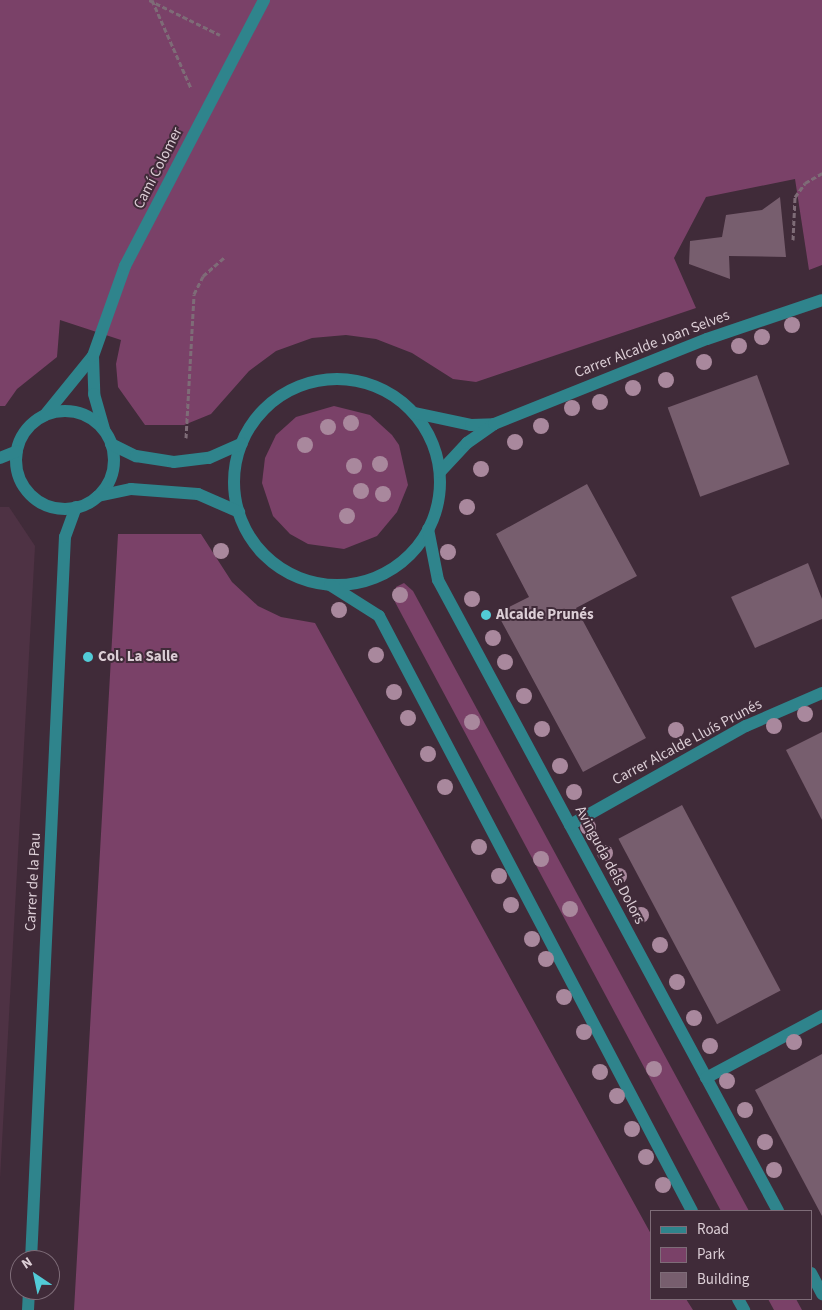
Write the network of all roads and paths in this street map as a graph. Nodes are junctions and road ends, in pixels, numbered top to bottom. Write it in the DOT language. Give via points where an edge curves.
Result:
graph roads {
  1 [pos="151,0"];
  2 [pos="264,0"];
  3 [pos="240,45"];
  4 [pos="203,116"];
  5 [pos="822,173"];
  6 [pos="793,240"];
  7 [pos="225,257"];
  8 [pos="822,300"];
  9 [pos="92,356"];
  10 [pos="414,413"];
  11 [pos="45,415"];
  12 [pos="494,424"];
  13 [pos="104,430"];
  14 [pos="242,443"];
  15 [pos="111,444"];
  16 [pos="17,451"];
  17 [pos="0,458"];
  18 [pos="184,461"];
  19 [pos="440,472"];
  20 [pos="98,496"];
  21 [pos="76,507"];
  22 [pos="238,512"];
  23 [pos="428,529"];
  24 [pos="330,584"];
  25 [pos="822,693"];
  26 [pos="570,825"];
  27 [pos="822,1016"];
  28 [pos="706,1078"];
  29 [pos="691,1210"];
  30 [pos="777,1210"];
  31 [pos="31,1250"];
  32 [pos="812,1275"];
  33 [pos="822,1294"];
  1 -- 3 [label="path"];
  1 -- 4 [label="path"];
  2 -- 3 [label="street, Camí Colomer"];
  3 -- 4 [label="street, Camí Colomer"];
  4 -- 9 [label="street, Camí Colomer" via="125,266"];
  5 -- 6 [label="path" via="805,183 795,197"];
  7 -- 18 [label="path" via="203,276 194,294"];
  8 -- 12 [label="street, Carrer Alcalde Joan Selves" via="707,339"];
  9 -- 11 [label="street, Camí Colomer"];
  9 -- 13 [label="street, Camí Colomer" via="94,394"];
  10 -- 12 [label="street, Carrer Alcalde Joan Selves" via="471,425"];
  10 -- 14 [label="street" via="388,392 366,383 320,381 288,392 268,405"];
  10 -- 19 [label="street" via="429,435"];
  11 -- 13 [label="street" via="59,411 80,413"];
  11 -- 16 [label="street" via="27,430"];
  12 -- 19 [label="street, Carrer Alcalde Joan Selves" via="467,443"];
  13 -- 15 [label="street"];
  14 -- 18 [label="street" via="209,458"];
  14 -- 22 [label="street" via="234,477"];
  15 -- 18 [label="street" via="136,456"];
  15 -- 20 [label="street" via="111,476"];
  16 -- 17 [label="street"];
  16 -- 21 [label="street" via="18,473 28,492 47,505"];
  19 -- 23 [label="street" via="437,507"];
  20 -- 21 [label="street"];
  20 -- 22 [label="street" via="131,489 198,494"];
  21 -- 31 [label="street, Carrer de la Pau" via="65,537"];
  22 -- 24 [label="street" via="252,539 273,562 294,576"];
  23 -- 24 [label="street" via="413,551 387,572 356,583"];
  23 -- 26 [label="street, Avinguda dels Dolors" via="438,580"];
  24 -- 29 [label="street" via="378,616"];
  25 -- 26 [label="street, Carrer Alcalde Lluís Prunés" via="746,726"];
  26 -- 28 [label="street, Avinguda dels Dolors"];
  27 -- 28 [label="street"];
  28 -- 30 [label="street, Avinguda dels Dolors"];
  32 -- 33 [label="street"];
}
